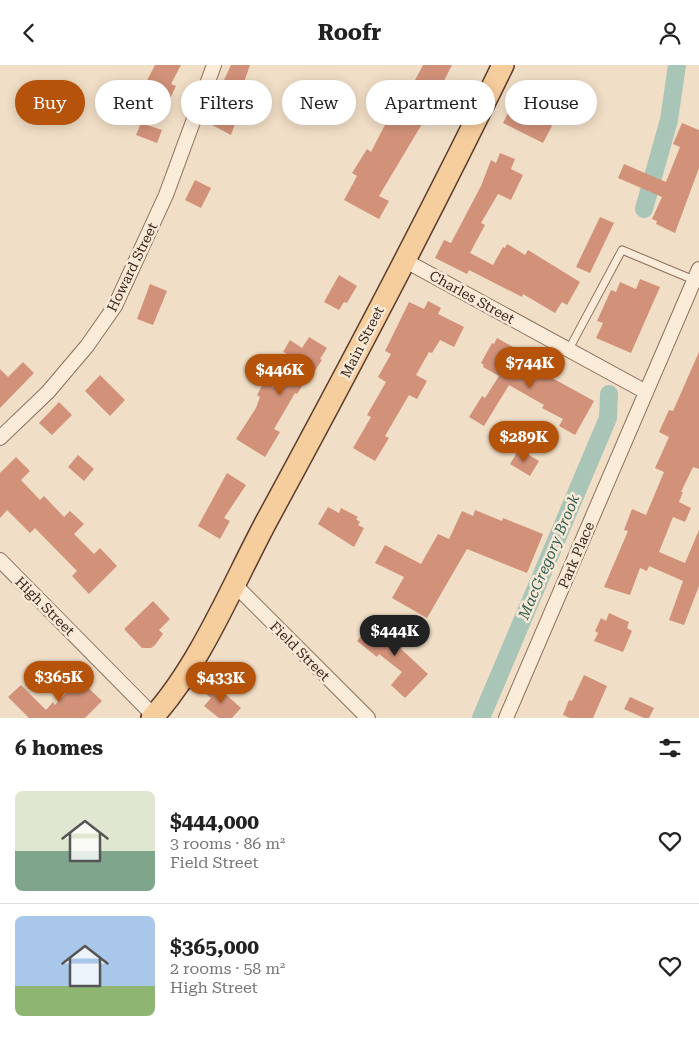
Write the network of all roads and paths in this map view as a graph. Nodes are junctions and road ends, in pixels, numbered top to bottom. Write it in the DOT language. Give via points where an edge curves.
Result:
graph roads {
  1 [pos="214,65"];
  2 [pos="503,65"];
  3 [pos="404,260"];
  4 [pos="697,275"];
  5 [pos="569,349"];
  6 [pos="646,392"];
  7 [pos="0,438"];
  8 [pos="0,559"];
  9 [pos="233,583"];
  10 [pos="153,717"];
  11 [pos="368,718"];
  12 [pos="506,718"];
  1 -- 7 [label="street, Howard Street" via="166,195 115,305 87,346 48,391"];
  2 -- 3 [label="main road, Main Street"];
  3 -- 5 [label="street, Charles Street"];
  3 -- 9 [label="main road, Main Street"];
  4 -- 5 [label="lane" via="622,250"];
  4 -- 6 [label="street, Park Place"];
  5 -- 6 [label="street, Charles Street"];
  6 -- 12 [label="street, Park Place"];
  8 -- 10 [label="street, High Street"];
  9 -- 10 [label="main road, Main Street" via="184,675"];
  9 -- 11 [label="street, Field Street"];
}
